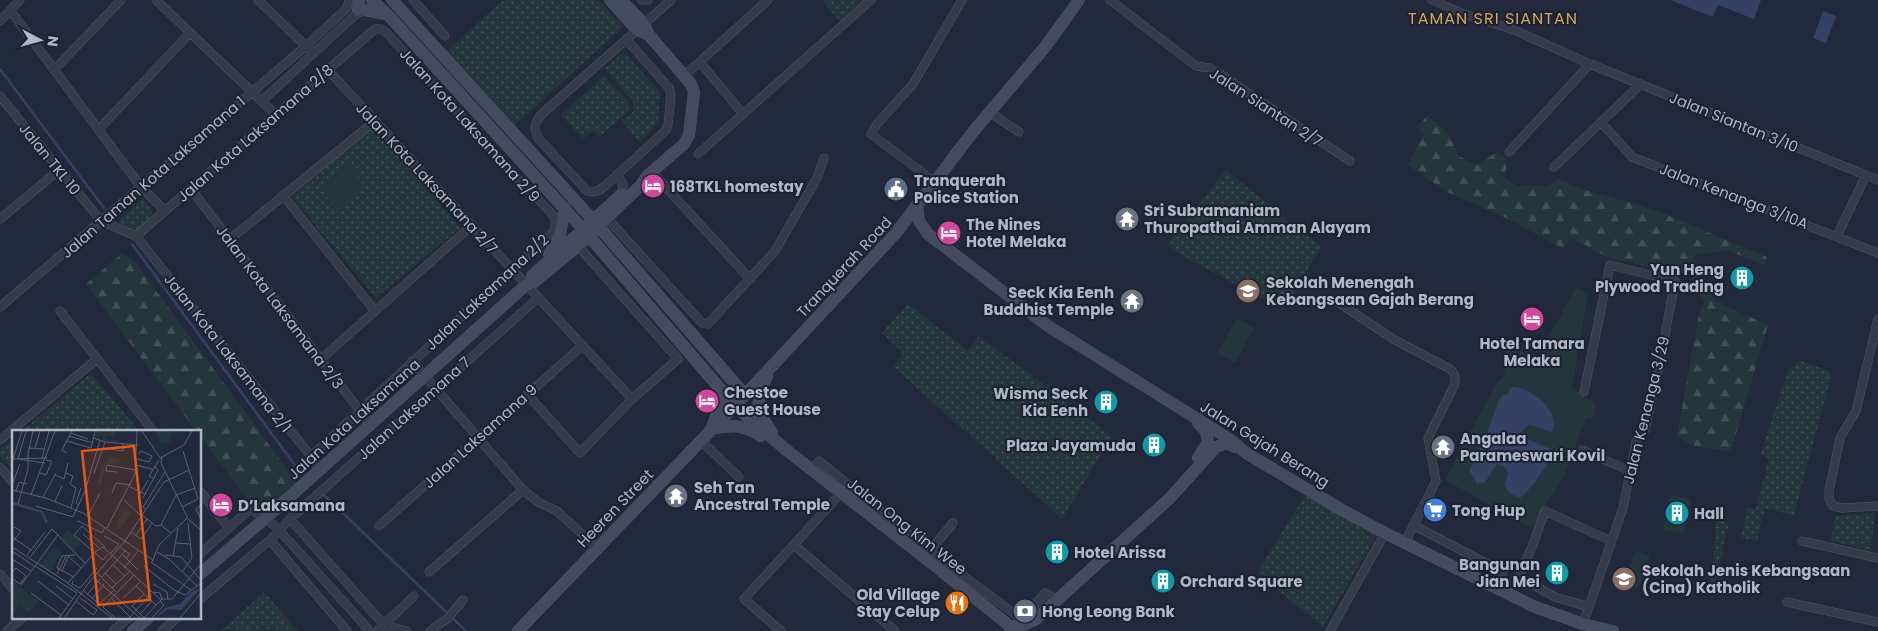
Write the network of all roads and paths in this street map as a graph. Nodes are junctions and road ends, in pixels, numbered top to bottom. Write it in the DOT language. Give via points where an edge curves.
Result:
graph roads {
  1 [pos="20,0"];
  2 [pos="121,0"];
  3 [pos="156,0"];
  4 [pos="258,0"];
  5 [pos="392,0"];
  6 [pos="425,0"];
  7 [pos="610,0"];
  8 [pos="621,0"];
  9 [pos="642,0"];
  10 [pos="648,0"];
  11 [pos="671,0"];
  12 [pos="768,0"];
  13 [pos="871,0"];
  14 [pos="962,0"];
  15 [pos="1078,0"];
  16 [pos="1110,0"];
  17 [pos="1432,0"];
  18 [pos="416,3"];
  19 [pos="363,4"];
  20 [pos="10,10"];
  21 [pos="0,21"];
  22 [pos="641,27"];
  23 [pos="374,29"];
  24 [pos="190,33"];
  25 [pos="445,36"];
  26 [pos="626,39"];
  27 [pos="306,46"];
  28 [pos="314,54"];
  29 [pos="700,62"];
  30 [pos="1590,64"];
  31 [pos="54,70"];
  32 [pos="328,70"];
  33 [pos="685,75"];
  34 [pos="1640,84"];
  35 [pos="252,92"];
  36 [pos="0,96"];
  37 [pos="262,101"];
  38 [pos="990,111"];
  39 [pos="276,114"];
  40 [pos="743,114"];
  41 [pos="374,121"];
  42 [pos="1601,122"];
  43 [pos="98,130"];
  44 [pos="1019,132"];
  45 [pos="1509,152"];
  46 [pos="698,154"];
  47 [pos="824,158"];
  48 [pos="1350,161"];
  49 [pos="1554,167"];
  50 [pos="59,170"];
  51 [pos="617,174"];
  52 [pos="650,174"];
  53 [pos="1866,175"];
  54 [pos="1878,180"];
  55 [pos="935,182"];
  56 [pos="141,187"];
  57 [pos="190,189"];
  58 [pos="622,194"];
  59 [pos="284,195"];
  60 [pos="917,206"];
  61 [pos="564,208"];
  62 [pos="165,211"];
  63 [pos="2,214"];
  64 [pos="101,221"];
  65 [pos="600,221"];
  66 [pos="472,226"];
  67 [pos="555,230"];
  68 [pos="586,232"];
  69 [pos="896,233"];
  70 [pos="928,234"];
  71 [pos="136,236"];
  72 [pos="1837,236"];
  73 [pos="229,240"];
  74 [pos="578,246"];
  75 [pos="1878,253"];
  76 [pos="543,264"];
  77 [pos="512,270"];
  78 [pos="750,278"];
  79 [pos="526,285"];
  80 [pos="538,298"];
  81 [pos="1338,303"];
  82 [pos="0,307"];
  83 [pos="60,311"];
  84 [pos="375,311"];
  85 [pos="1878,319"];
  86 [pos="582,346"];
  87 [pos="97,359"];
  88 [pos="321,359"];
  89 [pos="412,361"];
  90 [pos="770,368"];
  91 [pos="424,376"];
  92 [pos="728,378"];
  93 [pos="718,388"];
  94 [pos="435,389"];
  95 [pos="1584,392"];
  96 [pos="527,394"];
  97 [pos="745,396"];
  98 [pos="632,400"];
  99 [pos="735,406"];
  100 [pos="360,411"];
  101 [pos="1183,411"];
  102 [pos="370,424"];
  103 [pos="711,429"];
  104 [pos="152,430"];
  105 [pos="478,438"];
  106 [pos="0,440"];
  107 [pos="700,440"];
  108 [pos="785,449"];
  109 [pos="1582,450"];
  110 [pos="1246,453"];
  111 [pos="310,457"];
  112 [pos="0,467"];
  113 [pos="321,469"];
  114 [pos="812,470"];
  115 [pos="1630,471"];
  116 [pos="1192,473"];
  117 [pos="740,477"];
  118 [pos="12,482"];
  119 [pos="523,490"];
  120 [pos="201,492"];
  121 [pos="842,493"];
  122 [pos="1878,506"];
  123 [pos="266,518"];
  124 [pos="290,519"];
  125 [pos="953,523"];
  126 [pos="1413,525"];
  127 [pos="379,526"];
  128 [pos="229,528"];
  129 [pos="279,530"];
  130 [pos="1385,533"];
  131 [pos="270,540"];
  132 [pos="1612,541"];
  133 [pos="1802,541"];
  134 [pos="1405,542"];
  135 [pos="794,545"];
  136 [pos="597,548"];
  137 [pos="201,553"];
  138 [pos="927,554"];
  139 [pos="1878,558"];
  140 [pos="429,572"];
  141 [pos="201,573"];
  142 [pos="0,574"];
  143 [pos="12,588"];
  144 [pos="1495,588"];
  145 [pos="414,596"];
  146 [pos="201,598"];
  147 [pos="463,600"];
  148 [pos="1057,600"];
  149 [pos="1787,602"];
  150 [pos="1589,607"];
  151 [pos="22,618"];
  152 [pos="128,618"];
  153 [pos="177,618"];
  154 [pos="1878,622"];
  155 [pos="1583,624"];
  156 [pos="384,625"];
  157 [pos="1013,629"];
  158 [pos="7,631"];
  159 [pos="113,631"];
  160 [pos="162,631"];
  161 [pos="347,631"];
  162 [pos="370,631"];
  163 [pos="377,631"];
  164 [pos="407,631"];
  165 [pos="430,631"];
  166 [pos="518,631"];
  167 [pos="781,631"];
  168 [pos="895,631"];
  169 [pos="1330,631"];
  170 [pos="1613,631"];
  1 -- 20 [label="street"];
  2 -- 31 [label="street"];
  3 -- 24 [label="street"];
  4 -- 27 [label="street"];
  5 -- 65 [label="main road"];
  6 -- 18 [label="street"];
  7 -- 22 [label="main road"];
  8 -- 22 [label="main road"];
  9 -- 10 [label="street"];
  11 -- 22 [label="street"];
  12 -- 29 [label="street"];
  13 -- 40 [label="street"];
  14 -- 55 [label="street" via="913,84 871,134"];
  15 -- 38 [label="main road, Tranquerah Road" via="1045,47"];
  16 -- 48 [label="street, Jalan Siantan 2/7" via="1196,66 1210,68 1220,74"];
  17 -- 30 [label="street, Jalan Siantan 3/10" via="1514,30"];
  18 -- 25 [label="street"];
  19 -- 27 [label="street, Jalan Taman Kota Laksamana 1" via="347,8"];
  19 -- 28 [label="street"];
  19 -- 61 [label="main road, Jalan Ong Kim Wee" via="390,16"];
  20 -- 21 [label="street"];
  20 -- 31 [label="street"];
  22 -- 26 [label="street"];
  22 -- 33 [label="main road"];
  23 -- 32 [label="street, Jalan Kota Laksamana 2/8"];
  23 -- 67 [label="street, Jalan Kota Laksamana 2/9" via="386,32 552,214"];
  24 -- 35 [label="street"];
  24 -- 43 [label="street"];
  26 -- 51 [label="street" via="669,88 670,103 666,130"];
  26 -- 51 [label="street" via="544,112 534,126 539,139 587,191 598,192"];
  27 -- 28 [label="street"];
  27 -- 35 [label="street, Jalan Taman Kota Laksamana 1"];
  28 -- 37 [label="street"];
  29 -- 33 [label="street"];
  29 -- 40 [label="street"];
  30 -- 34 [label="street, Jalan Siantan 3/10"];
  30 -- 45 [label="street"];
  31 -- 43 [label="street"];
  32 -- 39 [label="street, Jalan Kota Laksamana 2/8"];
  32 -- 41 [label="street, Jalan Kota Laksamana 2/7"];
  33 -- 52 [label="main road" via="694,92 689,135 684,144"];
  34 -- 42 [label="street"];
  34 -- 53 [label="street, Jalan Siantan 3/10"];
  35 -- 37 [label="street"];
  35 -- 56 [label="street, Jalan Taman Kota Laksamana 1"];
  36 -- 50 [label="street, Jalan TKL 10"];
  37 -- 39 [label="street"];
  38 -- 44 [label="street"];
  38 -- 55 [label="main road, Tranquerah Road"];
  39 -- 57 [label="street, Jalan Kota Laksamana 2/8"];
  40 -- 46 [label="street"];
  41 -- 59 [label="street"];
  41 -- 66 [label="street, Jalan Kota Laksamana 2/7"];
  42 -- 49 [label="street"];
  42 -- 72 [label="street, Jalan Kenanga 3/10A" via="1632,157"];
  43 -- 56 [label="street"];
  47 -- 78 [label="street" via="817,178 775,251"];
  50 -- 63 [label="street"];
  50 -- 64 [label="street, Jalan TKL 10"];
  51 -- 58 [label="street" via="623,184"];
  52 -- 58 [label="main road"];
  52 -- 65 [label="main road"];
  52 -- 78 [label="street"];
  53 -- 54 [label="street, Jalan Siantan 3/10"];
  53 -- 72 [label="street"];
  55 -- 60 [label="main road, Tranquerah Road"];
  56 -- 62 [label="street"];
  56 -- 64 [label="street, Jalan Taman Kota Laksamana 1"];
  57 -- 62 [label="street, Jalan Kota Laksamana 2/8"];
  57 -- 73 [label="street, Jalan Kota Laksamana 2/3"];
  58 -- 65 [label="main road"];
  59 -- 73 [label="street"];
  59 -- 84 [label="street"];
  60 -- 69 [label="main road, Tranquerah Road"];
  60 -- 70 [label="main road, Jalan Gajah Berang" via="919,221"];
  61 -- 68 [label="main road, Jalan Ong Kim Wee"];
  61 -- 76 [label="main road" via="560,234"];
  62 -- 71 [label="street, Jalan Kota Laksamana 2/8"];
  64 -- 71 [label="street"];
  64 -- 82 [label="street, Jalan Taman Kota Laksamana 1"];
  65 -- 68 [label="main road, Jalan Kota Laksamana"];
  65 -- 78 [label="street" via="702,323 708,324"];
  65 -- 92 [label="main road"];
  66 -- 77 [label="street, Jalan Kota Laksamana 2/7"];
  66 -- 84 [label="street"];
  67 -- 77 [label="street, Jalan Laksamana 2/2"];
  68 -- 74 [label="main road, Jalan Kota Laksamana"];
  68 -- 76 [label="main road, Jalan Kota Laksamana"];
  68 -- 93 [label="main road, Jalan Ong Kim Wee"];
  69 -- 70 [label="main road, Jalan Gajah Berang" via="908,228"];
  69 -- 90 [label="main road, Tranquerah Road"];
  70 -- 101 [label="main road, Jalan Gajah Berang" via="1048,326"];
  71 -- 111 [label="street, Jalan Kota Laksamana 2/1"];
  72 -- 75 [label="street, Jalan Kenanga 3/10A"];
  73 -- 88 [label="street, Jalan Kota Laksamana 2/3"];
  74 -- 79 [label="main road, Jalan Kota Laksamana"];
  74 -- 98 [label="street" via="678,359"];
  76 -- 79 [label="main road, Jalan Kota Laksamana"];
  77 -- 79 [label="street, Jalan Kota Laksamana 2/7"];
  77 -- 89 [label="street, Jalan Laksamana 2/2"];
  79 -- 80 [label="street, Jalan Kota Laksamana 2/7"];
  79 -- 91 [label="main road, Jalan Kota Laksamana"];
  80 -- 86 [label="street, Jalan Kota Laksamana 2/7"];
  80 -- 94 [label="street, Jalan Laksamana 7"];
  81 -- 126 [label="street" via="1454,373 1454,386 1428,438 1436,481"];
  83 -- 87 [label="street"];
  84 -- 88 [label="street"];
  85 -- 122 [label="street" via="1856,410 1840,438 1829,491 1833,506"];
  86 -- 96 [label="street, Jalan Laksamana 9"];
  86 -- 98 [label="street, Jalan Kota Laksamana 2/7"];
  87 -- 104 [label="street"];
  87 -- 106 [label="street"];
  88 -- 100 [label="street, Jalan Kota Laksamana 2/3"];
  89 -- 91 [label="street"];
  89 -- 100 [label="street, Jalan Laksamana 2/2"];
  90 -- 92 [label="main road" via="749,381"];
  90 -- 97 [label="main road, Tranquerah Road"];
  90 -- 108 [label="main road" via="761,390 759,409 764,422"];
  91 -- 94 [label="street"];
  91 -- 102 [label="main road, Jalan Kota Laksamana"];
  92 -- 97 [label="main road"];
  93 -- 99 [label="main road, Jalan Ong Kim Wee"];
  93 -- 103 [label="main road" via="719,407"];
  94 -- 105 [label="street"];
  94 -- 124 [label="street, Jalan Laksamana 7"];
  95 -- 115 [label="street, Jalan Kenanga 3/29" via="1610,265 1675,280 1659,367"];
  96 -- 98 [label="street" via="580,453"];
  96 -- 105 [label="street, Jalan Laksamana 9"];
  97 -- 99 [label="main road, Tranquerah Road"];
  99 -- 103 [label="main road, Heeren Street"];
  99 -- 108 [label="main road, Jalan Ong Kim Wee"];
  100 -- 102 [label="street, Jalan Kota Laksamana 2/3"];
  100 -- 111 [label="street, Jalan Laksamana 2/2"];
  101 -- 110 [label="main road, Jalan Gajah Berang" via="1232,440"];
  101 -- 116 [label="main road" via="1202,426 1207,435 1208,442"];
  102 -- 113 [label="main road, Jalan Kota Laksamana"];
  103 -- 107 [label="main road, Heeren Street"];
  103 -- 108 [label="main road" via="730,425 747,428"];
  105 -- 119 [label="street"];
  105 -- 127 [label="street, Jalan Laksamana 9"];
  107 -- 117 [label="street"];
  107 -- 136 [label="main road, Heeren Street"];
  108 -- 114 [label="main road, Jalan Ong Kim Wee"];
  109 -- 115 [label="street"];
  110 -- 116 [label="main road" via="1220,444"];
  110 -- 130 [label="main road, Jalan Gajah Berang"];
  111 -- 113 [label="street, Jalan Kota Laksamana 2/1"];
  112 -- 118 [label="street"];
  113 -- 123 [label="main road, Jalan Kota Laksamana"];
  114 -- 121 [label="main road, Jalan Ong Kim Wee"];
  114 -- 138 [label="street" via="819,461"];
  115 -- 132 [label="street, Jalan Kenanga 3/29"];
  116 -- 148 [label="main road" via="1169,499"];
  119 -- 136 [label="street" via="557,511"];
  119 -- 140 [label="street"];
  120 -- 128 [label="street"];
  121 -- 135 [label="street"];
  121 -- 138 [label="main road, Jalan Ong Kim Wee"];
  123 -- 128 [label="street" via="250,509"];
  123 -- 129 [label="street"];
  123 -- 141 [label="main road, Jalan Kota Laksamana"];
  124 -- 129 [label="street, Jalan Laksamana 7"];
  124 -- 156 [label="street"];
  125 -- 138 [label="street"];
  126 -- 134 [label="street"];
  126 -- 144 [label="street" via="1503,572"];
  128 -- 137 [label="street"];
  129 -- 131 [label="street, Jalan Laksamana 7"];
  129 -- 162 [label="street"];
  130 -- 134 [label="main road, Jalan Gajah Berang"];
  130 -- 169 [label="street"];
  131 -- 146 [label="street, Jalan Laksamana 7"];
  131 -- 161 [label="street"];
  132 -- 150 [label="street, Jalan Kenanga 3/29"];
  132 -- 150 [label="street" via="1545,511 1519,577 1555,597"];
  133 -- 139 [label="street"];
  134 -- 144 [label="main road, Jalan Gajah Berang"];
  135 -- 167 [label="street" via="744,599"];
  135 -- 168 [label="street"];
  136 -- 166 [label="main road, Heeren Street"];
  138 -- 148 [label="street" via="1016,615 1028,612 1045,593"];
  138 -- 157 [label="main road, Jalan Ong Kim Wee"];
  142 -- 143 [label="street"];
  144 -- 155 [label="main road, Jalan Gajah Berang"];
  145 -- 156 [label="street"];
  147 -- 165 [label="street" via="448,618"];
  148 -- 157 [label="main road" via="1035,620"];
  149 -- 154 [label="street"];
  150 -- 155 [label="street, Jalan Kenanga 3/29"];
  151 -- 158 [label="street"];
  152 -- 159 [label="street"];
  153 -- 160 [label="street"];
  155 -- 170 [label="main road, Jalan Gajah Berang"];
  156 -- 163 [label="street"];
  156 -- 164 [label="street"];
}
